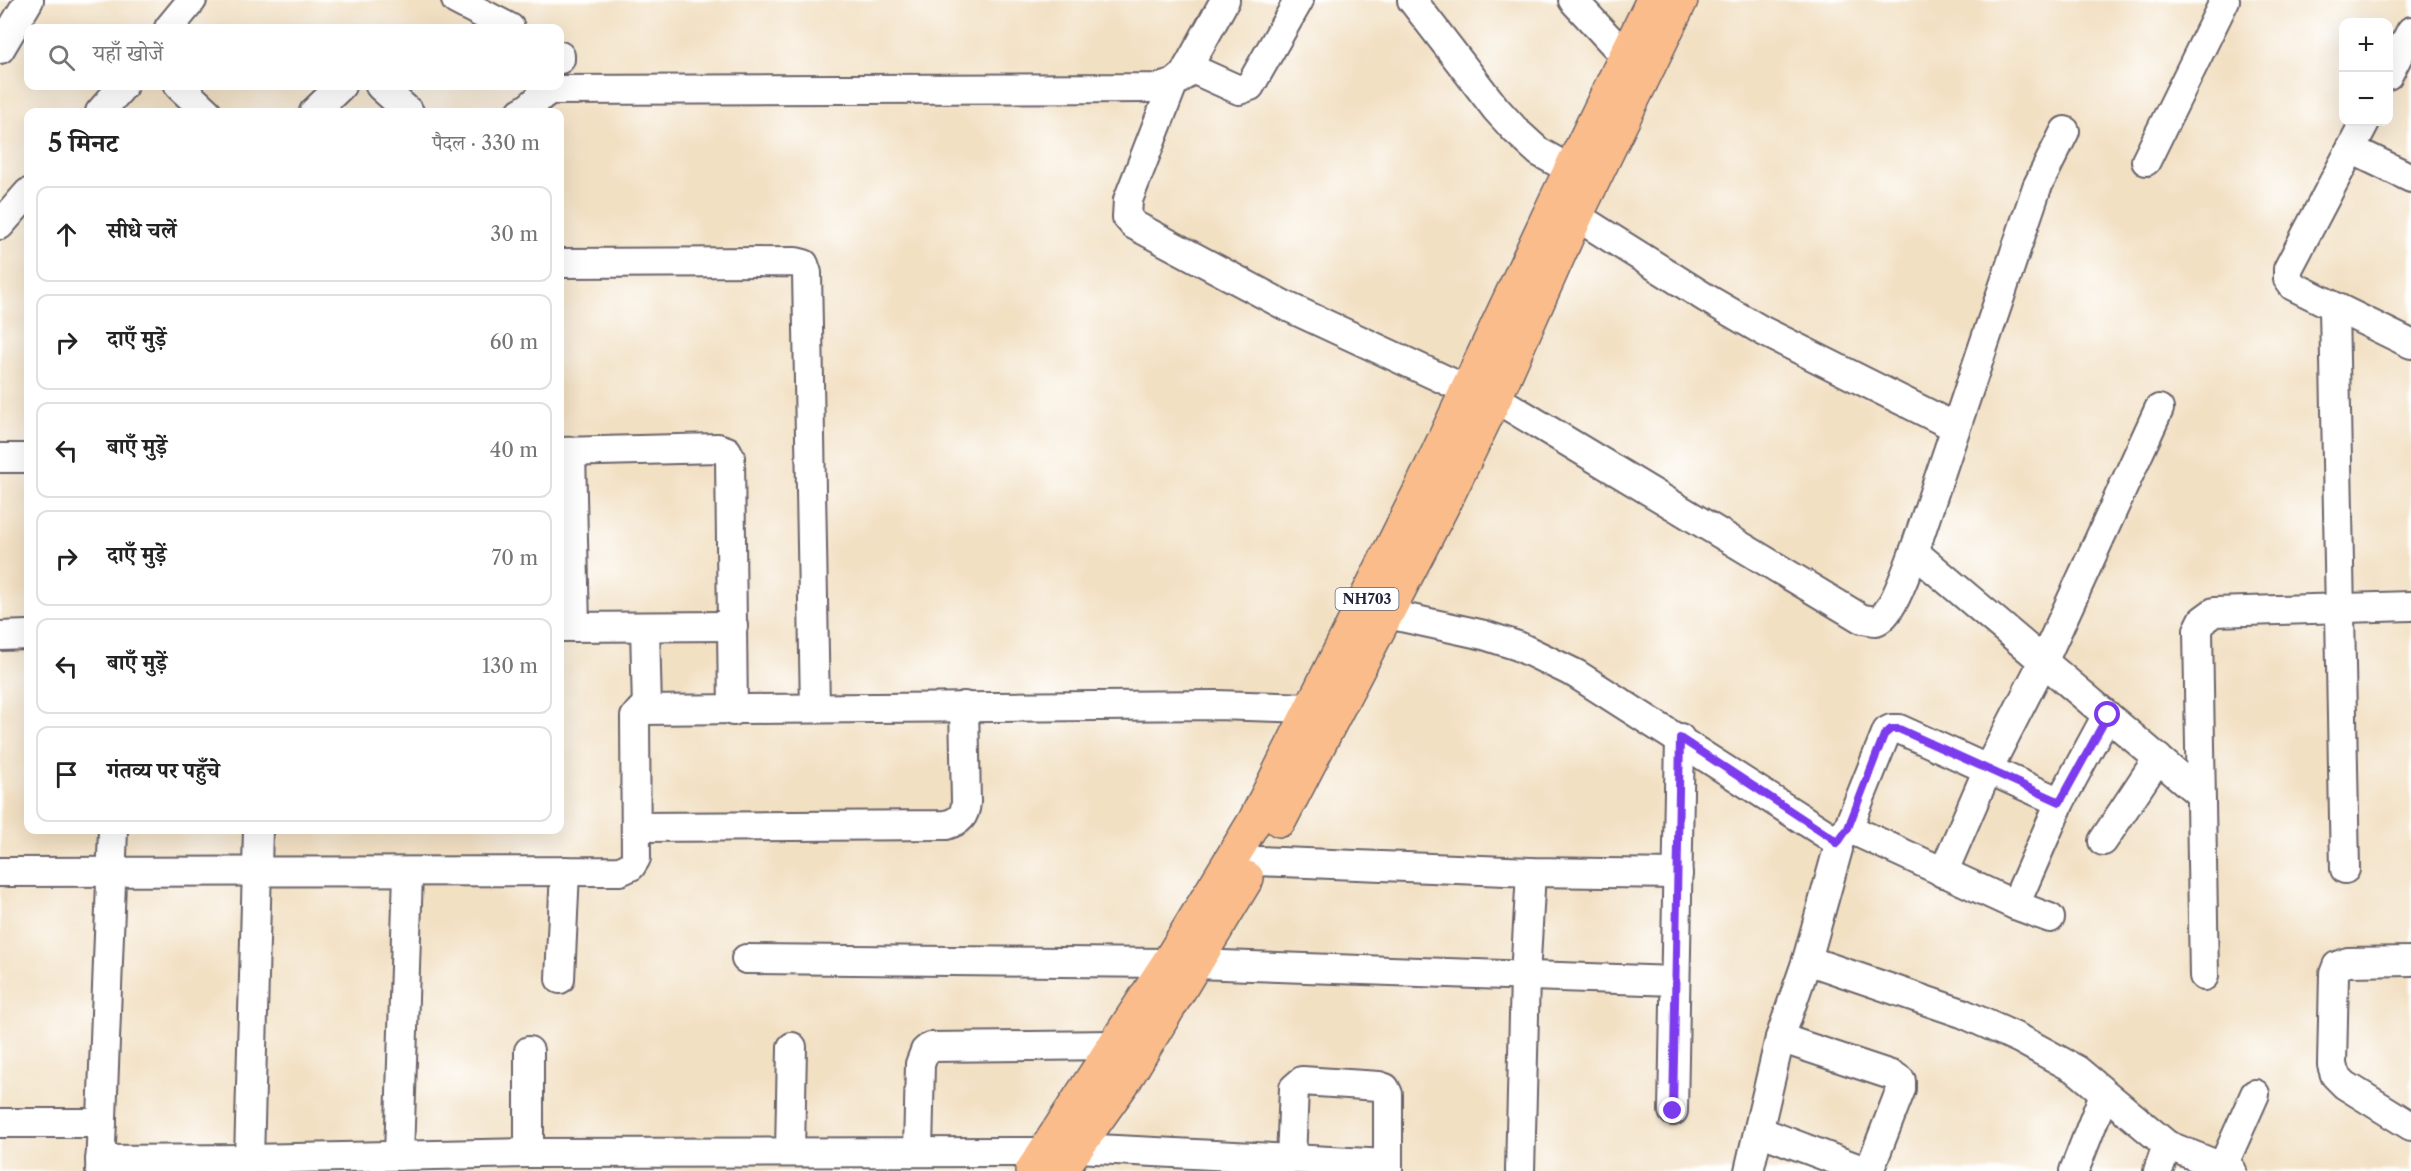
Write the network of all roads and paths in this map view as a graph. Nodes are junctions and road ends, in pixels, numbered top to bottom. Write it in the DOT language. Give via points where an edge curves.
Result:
graph roads {
  1 [pos="29,0"];
  2 [pos="192,0"];
  3 [pos="456,0"];
  4 [pos="1225,0"];
  5 [pos="1299,0"];
  6 [pos="1412,0"];
  7 [pos="1573,0"];
  8 [pos="1653,0"];
  9 [pos="1681,0"];
  10 [pos="2225,0"];
  11 [pos="172,24"];
  12 [pos="502,24"];
  13 [pos="2411,31"];
  14 [pos="0,50"];
  15 [pos="1625,56"];
  16 [pos="2390,72"];
  17 [pos="1180,76"];
  18 [pos="119,90"];
  19 [pos="183,90"];
  20 [pos="337,90"];
  21 [pos="384,90"];
  22 [pos="551,90"];
  23 [pos="564,90"];
  24 [pos="536,97"];
  25 [pos="104,108"];
  26 [pos="203,108"];
  27 [pos="318,108"];
  28 [pos="405,108"];
  29 [pos="2363,126"];
  30 [pos="2065,131"];
  31 [pos="2351,149"];
  32 [pos="2146,161"];
  33 [pos="1581,176"];
  34 [pos="2411,178"];
  35 [pos="24,198"];
  36 [pos="1576,216"];
  37 [pos="0,225"];
  38 [pos="564,263"];
  39 [pos="2334,308"];
  40 [pos="2411,344"];
  41 [pos="1481,394"];
  42 [pos="2159,410"];
  43 [pos="1955,428"];
  44 [pos="565,452"];
  45 [pos="0,458"];
  46 [pos="24,458"];
  47 [pos="1914,552"];
  48 [pos="2411,606"];
  49 [pos="2339,608"];
  50 [pos="1388,614"];
  51 [pos="733,626"];
  52 [pos="567,627"];
  53 [pos="645,627"];
  54 [pos="24,635"];
  55 [pos="0,636"];
  56 [pos="2044,660"];
  57 [pos="964,706"];
  58 [pos="815,708"];
  59 [pos="647,710"];
  60 [pos="733,711"];
  61 [pos="1322,713"];
  62 [pos="2108,715"];
  63 [pos="1680,738"];
  64 [pos="2158,758"];
  65 [pos="1988,769"];
  66 [pos="2200,794"];
  67 [pos="2060,802"];
  68 [pos="636,826"];
  69 [pos="113,834"];
  70 [pos="258,834"];
  71 [pos="1842,836"];
  72 [pos="2103,841"];
  73 [pos="1257,861"];
  74 [pos="2344,869"];
  75 [pos="565,871"];
  76 [pos="1531,872"];
  77 [pos="0,873"];
  78 [pos="112,873"];
  79 [pos="257,873"];
  80 [pos="408,873"];
  81 [pos="1943,873"];
  82 [pos="1678,874"];
  83 [pos="2015,905"];
  84 [pos="2050,918"];
  85 [pos="746,959"];
  86 [pos="1807,960"];
  87 [pos="2411,961"];
  88 [pos="1181,963"];
  89 [pos="2204,976"];
  90 [pos="1525,977"];
  91 [pos="561,979"];
  92 [pos="1675,981"];
  93 [pos="1780,1038"];
  94 [pos="1114,1045"];
  95 [pos="792,1047"];
  96 [pos="529,1051"];
  97 [pos="2104,1094"];
  98 [pos="2255,1094"];
  99 [pos="1673,1111"];
  100 [pos="0,1123"];
  101 [pos="102,1123"];
  102 [pos="2411,1126"];
  103 [pos="1759,1131"];
  104 [pos="918,1151"];
  105 [pos="529,1153"];
  106 [pos="399,1156"];
  107 [pos="804,1158"];
  108 [pos="2163,1158"];
  109 [pos="249,1159"];
  110 [pos="1291,1159"];
  111 [pos="1053,1161"];
  112 [pos="577,1162"];
  113 [pos="100,1166"];
  114 [pos="1388,1168"];
  115 [pos="2227,1169"];
  116 [pos="1520,1171"];
  117 [pos="1749,1171"];
  118 [pos="1867,1171"];
  119 [pos="2074,1171"];
  1 -- 14 [label="street"];
  2 -- 11 [label="street"];
  3 -- 12 [label="street"];
  4 -- 17 [label="street"];
  5 -- 17 [label="street" via="1251,86 1239,90"];
  6 -- 33 [label="street" via="1516,131 1539,152"];
  7 -- 15 [label="street"];
  8 -- 15 [label="highway, NH703"];
  9 -- 33 [label="highway, NH703"];
  10 -- 32 [label="street"];
  13 -- 16 [label="street"];
  15 -- 33 [label="highway, NH703"];
  17 -- 23 [label="street" via="1158,88"];
  17 -- 41 [label="street" via="1128,200 1127,217 1134,225 1284,305"];
  18 -- 25 [label="street"];
  19 -- 26 [label="street"];
  20 -- 27 [label="street"];
  21 -- 28 [label="street"];
  22 -- 24 [label="street"];
  29 -- 31 [label="street"];
  30 -- 43 [label="street" via="2037,187"];
  31 -- 34 [label="street"];
  31 -- 39 [label="street" via="2288,269 2293,286"];
  33 -- 36 [label="highway, NH703"];
  33 -- 41 [label="highway, NH703"];
  35 -- 37 [label="street"];
  36 -- 41 [label="highway, NH703"];
  36 -- 43 [label="street" via="1763,331"];
  38 -- 58 [label="street" via="804,264"];
  39 -- 40 [label="street"];
  39 -- 49 [label="street"];
  41 -- 47 [label="street" via="1862,619 1876,621 1885,616"];
  41 -- 50 [label="highway, NH703"];
  41 -- 61 [label="highway, NH703" via="1415,501"];
  42 -- 56 [label="street"];
  43 -- 47 [label="street"];
  44 -- 51 [label="street" via="718,448 727,451"];
  44 -- 52 [label="street"];
  45 -- 46 [label="street"];
  47 -- 56 [label="street"];
  48 -- 49 [label="street"];
  49 -- 66 [label="street" via="2214,612 2203,620 2198,630"];
  49 -- 74 [label="street"];
  50 -- 61 [label="highway, NH703"];
  50 -- 63 [label="street" via="1518,646 1576,674"];
  51 -- 53 [label="street"];
  51 -- 60 [label="street"];
  52 -- 53 [label="street"];
  53 -- 59 [label="street"];
  54 -- 55 [label="street"];
  56 -- 62 [label="street"];
  56 -- 65 [label="street"];
  57 -- 58 [label="street"];
  57 -- 61 [label="street" via="1194,705"];
  57 -- 68 [label="street" via="966,802 961,819 954,823"];
  58 -- 60 [label="street"];
  59 -- 60 [label="street"];
  59 -- 68 [label="street" via="641,710 635,717"];
  61 -- 73 [label="highway, NH703" via="1278,826"];
  61 -- 88 [label="highway, NH703" via="1256,820"];
  62 -- 64 [label="street"];
  62 -- 67 [label="street"];
  63 -- 71 [label="street" via="1832,838"];
  63 -- 82 [label="street"];
  64 -- 66 [label="street"];
  64 -- 72 [label="street"];
  65 -- 67 [label="street"];
  65 -- 71 [label="street" via="1899,729 1891,729 1884,735"];
  65 -- 81 [label="street"];
  66 -- 89 [label="street"];
  67 -- 83 [label="street"];
  68 -- 75 [label="street" via="636,858 631,866 620,871"];
  69 -- 78 [label="street"];
  70 -- 79 [label="street"];
  71 -- 81 [label="street"];
  71 -- 86 [label="street"];
  73 -- 76 [label="street"];
  73 -- 88 [label="highway, NH703"];
  75 -- 80 [label="street"];
  75 -- 91 [label="street"];
  76 -- 82 [label="street"];
  76 -- 90 [label="street"];
  77 -- 78 [label="street"];
  78 -- 79 [label="street"];
  78 -- 101 [label="street"];
  79 -- 80 [label="street"];
  79 -- 109 [label="street"];
  80 -- 106 [label="street"];
  81 -- 83 [label="street"];
  82 -- 92 [label="street"];
  83 -- 84 [label="street"];
  85 -- 88 [label="street"];
  86 -- 93 [label="street"];
  86 -- 97 [label="street" via="1982,1022 2077,1070"];
  87 -- 102 [label="street" via="2348,962 2337,966 2332,1065 2345,1085"];
  88 -- 90 [label="street"];
  88 -- 94 [label="highway, NH703"];
  88 -- 111 [label="highway, NH703" via="1125,1080"];
  90 -- 92 [label="street"];
  90 -- 116 [label="street"];
  92 -- 99 [label="street"];
  93 -- 103 [label="street"];
  93 -- 118 [label="street" via="1901,1080 1901,1089"];
  94 -- 104 [label="street" via="930,1047 920,1064"];
  94 -- 111 [label="highway, NH703"];
  95 -- 107 [label="street"];
  96 -- 105 [label="street"];
  97 -- 108 [label="street"];
  97 -- 119 [label="street"];
  98 -- 115 [label="street"];
  100 -- 101 [label="street"];
  101 -- 113 [label="street"];
  103 -- 117 [label="street"];
  103 -- 118 [label="street"];
  104 -- 107 [label="street"];
  104 -- 111 [label="street"];
  105 -- 106 [label="street"];
  105 -- 112 [label="street"];
  106 -- 109 [label="street"];
  107 -- 112 [label="street"];
  108 -- 115 [label="street"];
  109 -- 113 [label="street"];
  110 -- 111 [label="street"];
  110 -- 114 [label="street"];
  110 -- 114 [label="street" via="1294,1088 1302,1081 1385,1088"];
}
